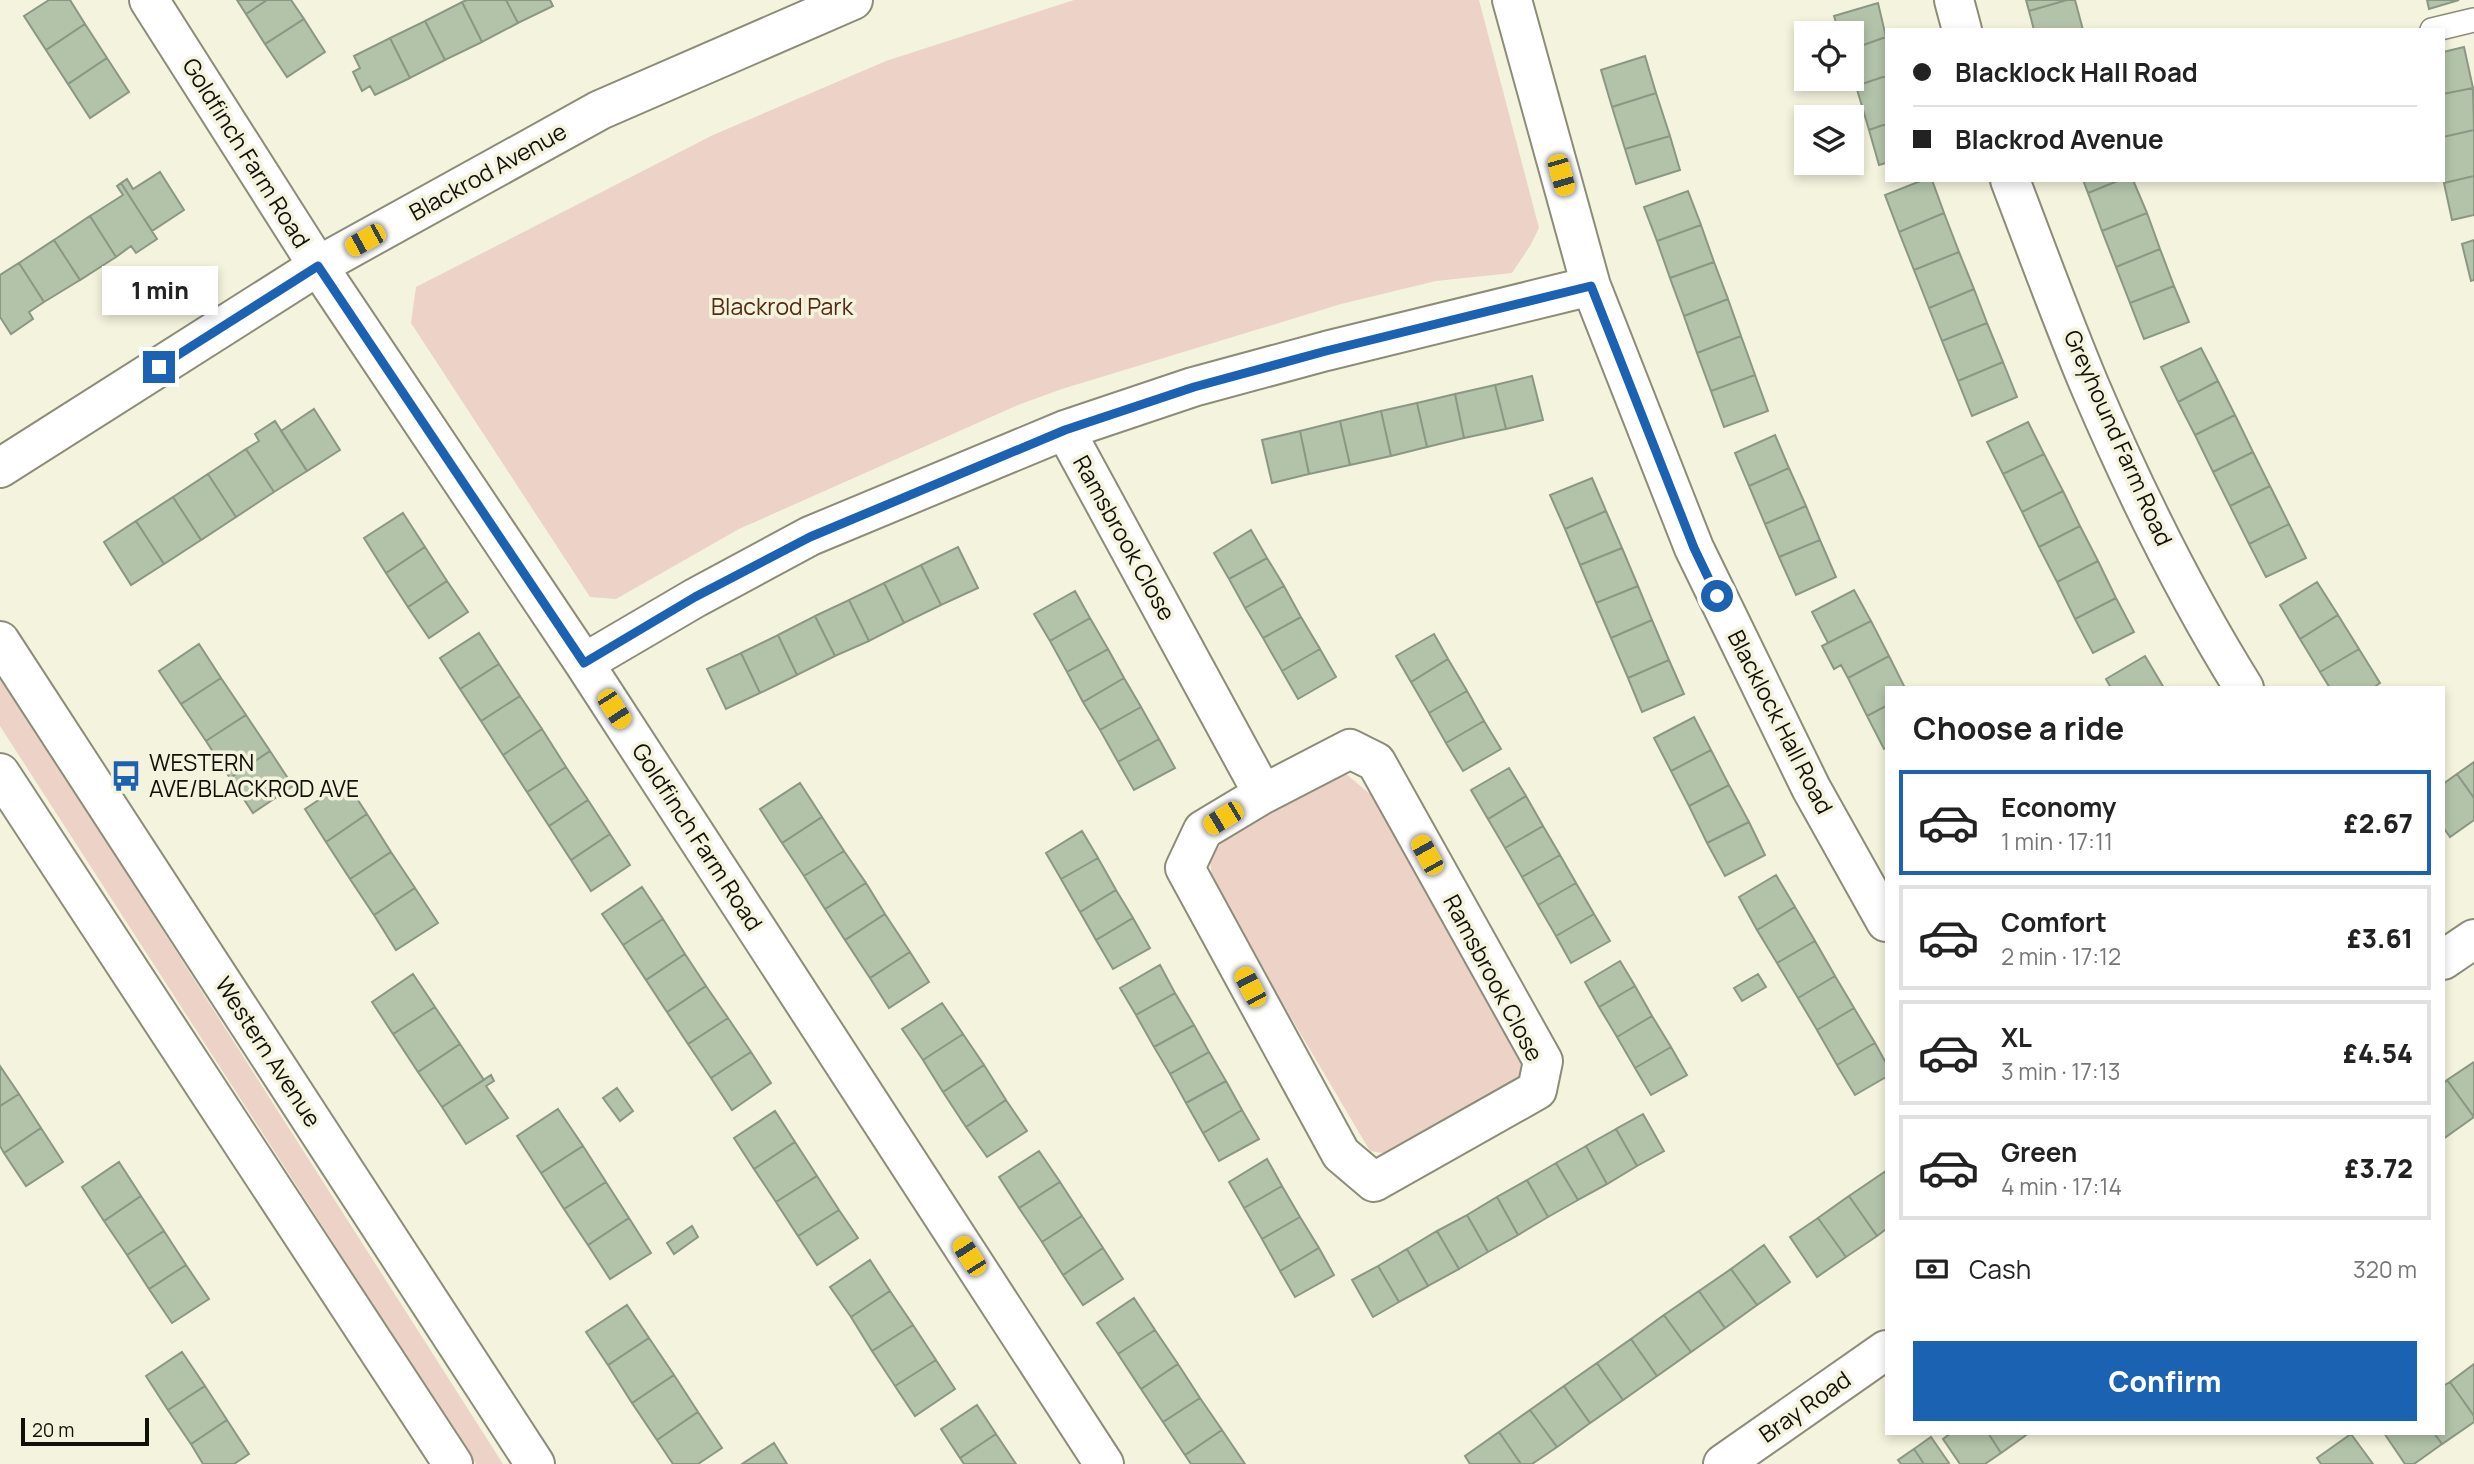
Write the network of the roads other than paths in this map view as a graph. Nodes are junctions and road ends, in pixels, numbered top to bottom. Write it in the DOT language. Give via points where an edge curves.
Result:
graph roads {
  1 [pos="149,0"];
  2 [pos="853,0"];
  3 [pos="1512,0"];
  4 [pos="1954,0"];
  5 [pos="2474,20"];
  6 [pos="1961,28"];
  7 [pos="2440,28"];
  8 [pos="2011,182"];
  9 [pos="318,266"];
  10 [pos="1591,286"];
  11 [pos="1065,430"];
  12 [pos="0,468"];
  13 [pos="0,641"];
  14 [pos="584,663"];
  15 [pos="2243,686"];
  16 [pos="0,773"];
  17 [pos="1264,794"];
  18 [pos="1885,920"];
  19 [pos="2474,939"];
  20 [pos="2445,959"];
  21 [pos="1885,1351"];
  22 [pos="453,1464"];
  23 [pos="535,1464"];
  24 [pos="1104,1464"];
  25 [pos="1723,1464"];
  1 -- 9 [label="street, Goldfinch Farm Road"];
  2 -- 9 [label="street, Blackrod Avenue" via="600,110"];
  3 -- 10 [label="street, Blacklock Hall Road"];
  4 -- 6 [label="street"];
  5 -- 7 [label="lane"];
  8 -- 15 [label="street, Greyhound Farm Road" via="2089,385 2145,505"];
  9 -- 12 [label="street, Blackrod Avenue"];
  9 -- 14 [label="street, Goldfinch Farm Road"];
  10 -- 11 [label="street" via="1326,351"];
  10 -- 18 [label="street, Blacklock Hall Road" via="1694,548 1811,788"];
  11 -- 14 [label="street" via="810,537 695,597"];
  11 -- 17 [label="street, Ramsbrook Close"];
  13 -- 23 [label="street, Western Avenue"];
  14 -- 24 [label="street, Goldfinch Farm Road"];
  16 -- 22 [label="street"];
  17 -- 17 [label="street, Ramsbrook Close" via="1350,749 1376,762 1543,1061 1537,1090 1374,1182 1341,1154 1185,868 1203,830"];
  19 -- 20 [label="street"];
  21 -- 25 [label="street, Bray Road"];
}
